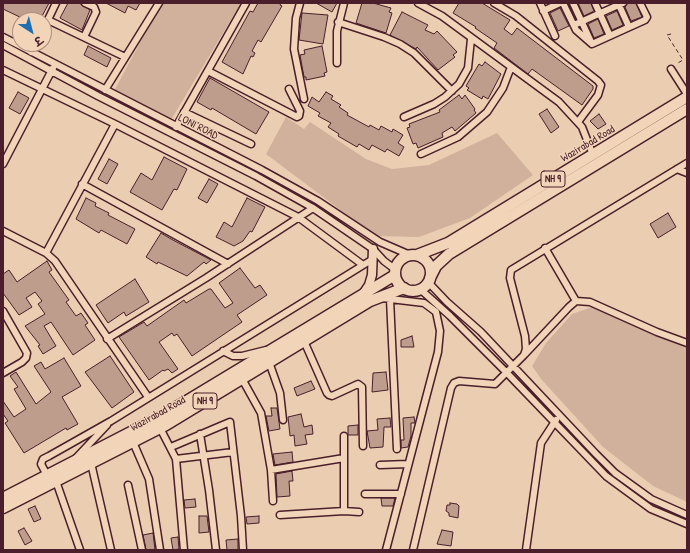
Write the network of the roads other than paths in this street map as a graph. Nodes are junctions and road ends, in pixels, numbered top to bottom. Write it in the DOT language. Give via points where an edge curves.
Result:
graph roads {
  1 [pos="85,3"];
  2 [pos="159,3"];
  3 [pos="246,3"];
  4 [pos="300,3"];
  5 [pos="344,3"];
  6 [pos="418,3"];
  7 [pos="494,3"];
  8 [pos="540,3"];
  9 [pos="560,3"];
  10 [pos="564,3"];
  11 [pos="573,3"];
  12 [pos="595,3"];
  13 [pos="640,3"];
  14 [pos="620,4"];
  15 [pos="543,11"];
  16 [pos="600,13"];
  17 [pos="52,22"];
  18 [pos="338,22"];
  19 [pos="582,22"];
  20 [pos="574,25"];
  21 [pos="629,27"];
  22 [pos="554,36"];
  23 [pos="610,36"];
  24 [pos="84,37"];
  25 [pos="3,38"];
  26 [pos="471,39"];
  27 [pos="12,42"];
  28 [pos="592,44"];
  29 [pos="3,45"];
  30 [pos="31,52"];
  31 [pos="125,58"];
  32 [pos="337,63"];
  33 [pos="55,64"];
  34 [pos="511,67"];
  35 [pos="671,69"];
  36 [pos="3,70"];
  37 [pos="51,71"];
  38 [pos="208,71"];
  39 [pos="289,89"];
  40 [pos="42,90"];
  41 [pos="105,90"];
  42 [pos="452,91"];
  43 [pos="687,94"];
  44 [pos="687,97"];
  45 [pos="304,99"];
  46 [pos="687,110"];
  47 [pos="184,112"];
  48 [pos="404,117"];
  49 [pos="578,122"];
  50 [pos="115,124"];
  51 [pos="176,127"];
  52 [pos="251,144"];
  53 [pos="6,153"];
  54 [pos="421,154"];
  55 [pos="593,155"];
  56 [pos="687,163"];
  57 [pos="3,164"];
  58 [pos="677,169"];
  59 [pos="687,173"];
  60 [pos="269,174"];
  61 [pos="265,181"];
  62 [pos="82,184"];
  63 [pos="313,208"];
  64 [pos="298,217"];
  65 [pos="3,231"];
  66 [pos="545,248"];
  67 [pos="373,249"];
  68 [pos="46,253"];
  69 [pos="413,255"];
  70 [pos="373,259"];
  71 [pos="228,264"];
  72 [pos="363,265"];
  73 [pos="396,272"];
  74 [pos="429,280"];
  75 [pos="404,288"];
  76 [pos="420,289"];
  77 [pos="362,296"];
  78 [pos="378,297"];
  79 [pos="390,299"];
  80 [pos="576,301"];
  81 [pos="3,311"];
  82 [pos="107,339"];
  83 [pos="304,341"];
  84 [pos="687,343"];
  85 [pos="279,346"];
  86 [pos="223,351"];
  87 [pos="524,355"];
  88 [pos="269,362"];
  89 [pos="513,366"];
  90 [pos="3,373"];
  91 [pos="508,373"];
  92 [pos="240,375"];
  93 [pos="148,397"];
  94 [pos="560,416"];
  95 [pos="283,420"];
  96 [pos="111,421"];
  97 [pos="554,421"];
  98 [pos="157,424"];
  99 [pos="200,434"];
  100 [pos="344,436"];
  101 [pos="133,442"];
  102 [pos="363,446"];
  103 [pos="171,447"];
  104 [pos="397,449"];
  105 [pos="233,452"];
  106 [pos="204,456"];
  107 [pos="344,458"];
  108 [pos="176,459"];
  109 [pos="72,462"];
  110 [pos="91,463"];
  111 [pos="408,464"];
  112 [pos="380,465"];
  113 [pos="271,470"];
  114 [pos="51,480"];
  115 [pos="128,485"];
  116 [pos="366,494"];
  117 [pos="401,494"];
  118 [pos="3,498"];
  119 [pos="273,501"];
  120 [pos="3,508"];
  121 [pos="344,511"];
  122 [pos="359,512"];
  123 [pos="280,515"];
  124 [pos="687,515"];
  125 [pos="687,524"];
  126 [pos="80,550"];
  127 [pos="111,550"];
  128 [pos="142,550"];
  129 [pos="160,550"];
  130 [pos="184,550"];
  131 [pos="216,550"];
  132 [pos="244,550"];
  133 [pos="386,550"];
  134 [pos="413,550"];
  135 [pos="526,550"];
  1 -- 24 [label="street" via="94,7 96,12"];
  2 -- 31 [label="street"];
  3 -- 38 [label="street"];
  4 -- 45 [label="street" via="296,18 294,49"];
  5 -- 18 [label="street"];
  6 -- 26 [label="street" via="442,16"];
  7 -- 49 [label="street" via="516,16 601,85 598,95"];
  8 -- 15 [label="street"];
  9 -- 15 [label="street"];
  10 -- 20 [label="street"];
  11 -- 19 [label="street"];
  12 -- 16 [label="street"];
  13 -- 21 [label="street" via="646,19"];
  14 -- 16 [label="street"];
  14 -- 21 [label="street"];
  15 -- 22 [label="street"];
  16 -- 19 [label="street"];
  16 -- 23 [label="street"];
  17 -- 24 [label="street"];
  18 -- 32 [label="street"];
  18 -- 42 [label="street" via="400,44 414,53"];
  19 -- 20 [label="street"];
  19 -- 28 [label="street"];
  20 -- 28 [label="street"];
  21 -- 23 [label="street"];
  23 -- 28 [label="street"];
  24 -- 31 [label="street"];
  25 -- 27 [label="street, LONI ROAD"];
  26 -- 34 [label="street"];
  26 -- 42 [label="street" via="468,68"];
  29 -- 37 [label="street, LONI ROAD"];
  30 -- 33 [label="street, LONI ROAD"];
  31 -- 41 [label="street"];
  33 -- 37 [label="street"];
  33 -- 41 [label="street, LONI ROAD"];
  34 -- 49 [label="street" via="559,102"];
  34 -- 54 [label="street" via="503,88 487,112 458,137"];
  35 -- 43 [label="street"];
  36 -- 40 [label="street"];
  37 -- 40 [label="street"];
  37 -- 61 [label="street, LONI ROAD"];
  38 -- 39 [label="street" via="297,117 300,111"];
  38 -- 47 [label="street"];
  40 -- 50 [label="street"];
  40 -- 53 [label="street"];
  41 -- 51 [label="street, LONI ROAD"];
  42 -- 48 [label="street" via="434,104"];
  44 -- 55 [label="highway, Wazirabad Road / NH 9"];
  46 -- 74 [label="highway, Wazirabad Road / NH 9" via="449,254 436,266"];
  47 -- 51 [label="street"];
  47 -- 52 [label="street"];
  49 -- 55 [label="street" via="586,134"];
  50 -- 62 [label="street"];
  50 -- 64 [label="street"];
  51 -- 60 [label="street, LONI ROAD"];
  53 -- 57 [label="street"];
  55 -- 69 [label="highway, Wazirabad Road / NH 9" via="448,243"];
  56 -- 58 [label="street"];
  58 -- 59 [label="street"];
  58 -- 66 [label="street"];
  60 -- 61 [label="street"];
  60 -- 69 [label="street, LONI ROAD" via="318,201 380,242"];
  61 -- 63 [label="street, LONI ROAD"];
  62 -- 68 [label="street"];
  62 -- 71 [label="street"];
  63 -- 64 [label="street"];
  63 -- 67 [label="street, LONI ROAD"];
  64 -- 71 [label="street"];
  64 -- 72 [label="street"];
  65 -- 68 [label="street"];
  66 -- 80 [label="street"];
  66 -- 87 [label="street" via="516,265 510,274 527,343"];
  67 -- 70 [label="main road"];
  67 -- 73 [label="street, LONI ROAD"];
  68 -- 82 [label="street" via="55,261"];
  69 -- 73 [label="highway" via="399,262"];
  69 -- 74 [label="highway" via="424,258 429,264"];
  70 -- 72 [label="street"];
  70 -- 77 [label="main road" via="369,285"];
  71 -- 82 [label="street"];
  72 -- 86 [label="street"];
  73 -- 75 [label="highway"];
  73 -- 77 [label="highway, Wazirabad Road / NH 9"];
  74 -- 76 [label="highway"];
  74 -- 89 [label="street" via="447,302 481,332"];
  75 -- 76 [label="highway"];
  75 -- 78 [label="highway, Wazirabad Road / NH 9"];
  76 -- 91 [label="street"];
  77 -- 85 [label="highway, Wazirabad Road / NH 9"];
  78 -- 79 [label="street"];
  78 -- 83 [label="highway, Wazirabad Road / NH 9"];
  79 -- 104 [label="street"];
  79 -- 111 [label="street" via="424,303 436,312 439,324 438,352"];
  80 -- 84 [label="street" via="590,302"];
  80 -- 87 [label="street"];
  81 -- 90 [label="street" via="27,353 26,358"];
  82 -- 93 [label="street"];
  83 -- 88 [label="highway, Wazirabad Road / NH 9"];
  83 -- 102 [label="street" via="329,395 358,384 362,387"];
  85 -- 86 [label="street" via="242,356 233,356"];
  85 -- 92 [label="highway, Wazirabad Road / NH 9"];
  86 -- 93 [label="street"];
  87 -- 89 [label="street"];
  88 -- 92 [label="highway, Wazirabad Road / NH 9"];
  88 -- 95 [label="street" via="280,393"];
  89 -- 91 [label="street"];
  89 -- 94 [label="street"];
  91 -- 97 [label="street"];
  91 -- 134 [label="street" via="495,384 459,380 451,388"];
  92 -- 98 [label="highway, Wazirabad Road / NH 9"];
  92 -- 113 [label="street" via="261,413"];
  93 -- 96 [label="street"];
  94 -- 97 [label="street"];
  94 -- 124 [label="street" via="629,484 651,499"];
  96 -- 109 [label="street"];
  96 -- 114 [label="street" via="43,460 42,468"];
  97 -- 125 [label="street" via="606,476 627,493 651,509"];
  97 -- 135 [label="street" via="541,443 538,456"];
  98 -- 101 [label="highway, Wazirabad Road / NH 9"];
  98 -- 103 [label="street"];
  98 -- 109 [label="highway, Wazirabad Road / NH 9"];
  99 -- 103 [label="street"];
  99 -- 105 [label="street" via="230,422"];
  99 -- 106 [label="street"];
  100 -- 107 [label="street"];
  101 -- 110 [label="highway, Wazirabad Road / NH 9"];
  101 -- 129 [label="street" via="148,479"];
  103 -- 108 [label="street"];
  105 -- 106 [label="street"];
  105 -- 132 [label="street"];
  106 -- 108 [label="street"];
  106 -- 131 [label="street"];
  107 -- 113 [label="street"];
  107 -- 121 [label="street"];
  108 -- 130 [label="street"];
  109 -- 114 [label="highway, Wazirabad Road / NH 9"];
  110 -- 114 [label="highway, Wazirabad Road / NH 9"];
  110 -- 127 [label="street"];
  111 -- 112 [label="street"];
  111 -- 117 [label="street"];
  113 -- 119 [label="street"];
  114 -- 118 [label="highway, Wazirabad Road / NH 9"];
  114 -- 120 [label="highway, Wazirabad Road / NH 9"];
  114 -- 126 [label="street"];
  115 -- 128 [label="street"];
  116 -- 117 [label="street"];
  117 -- 133 [label="street"];
  121 -- 122 [label="street"];
  121 -- 123 [label="street"];
}
